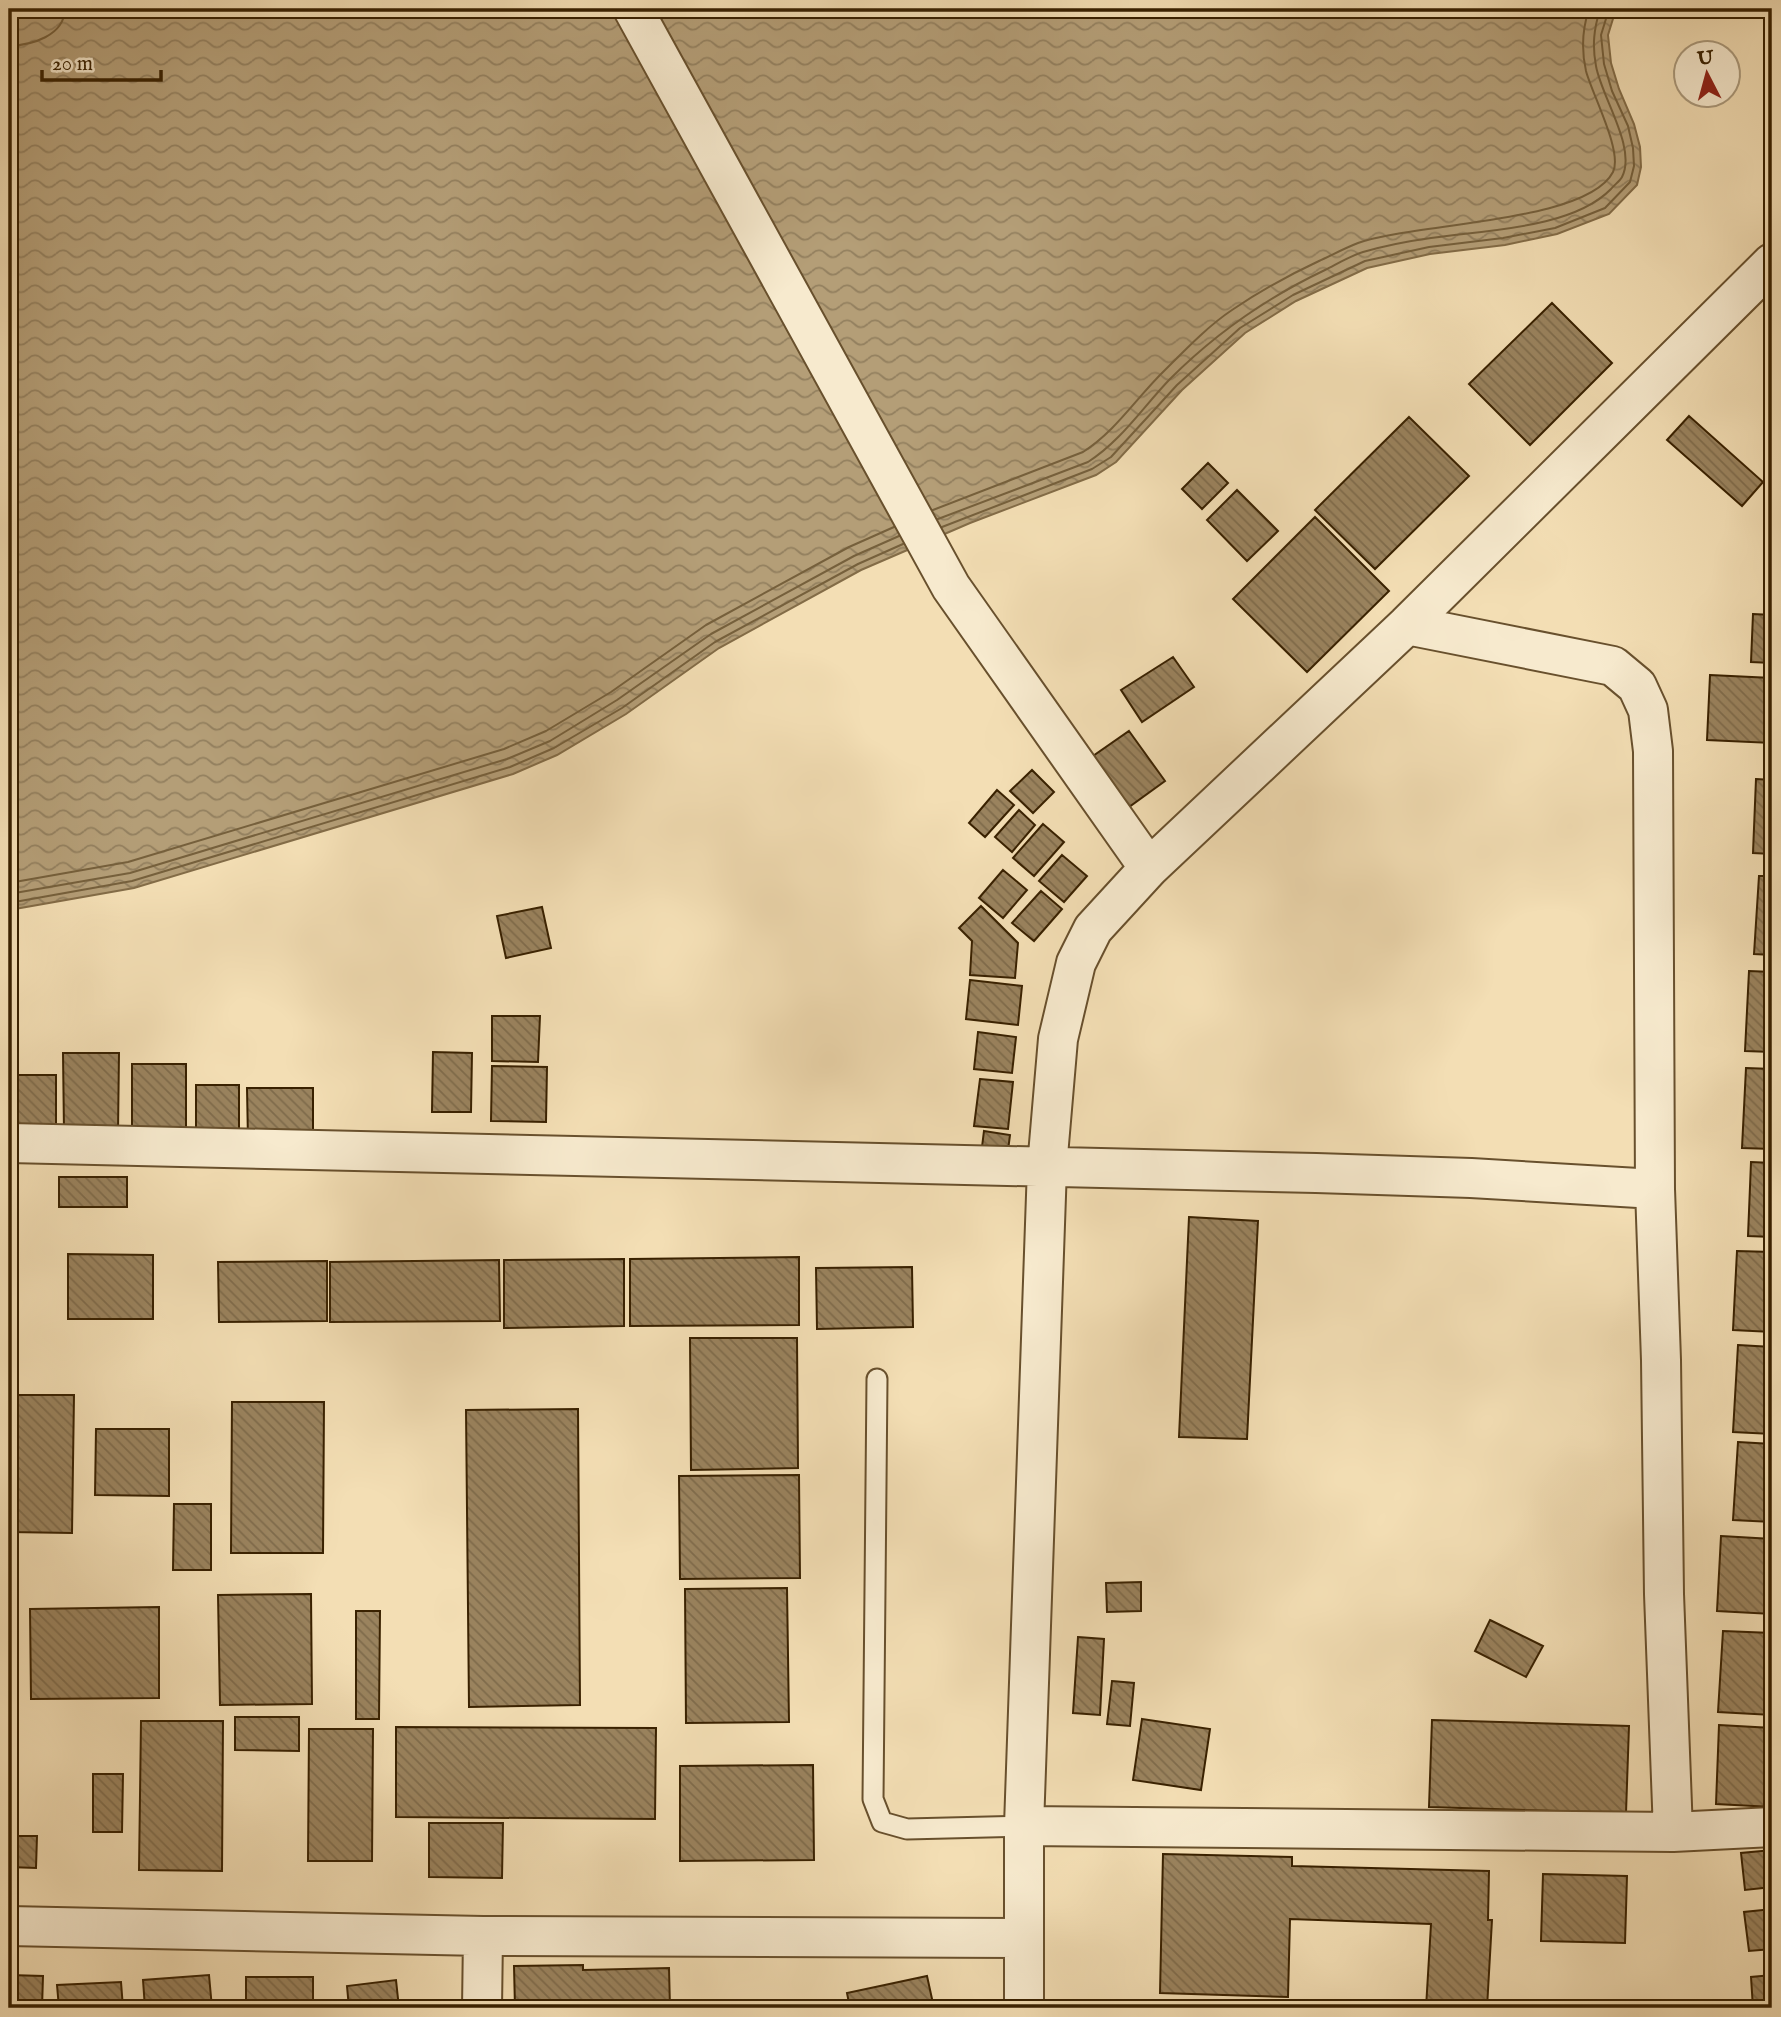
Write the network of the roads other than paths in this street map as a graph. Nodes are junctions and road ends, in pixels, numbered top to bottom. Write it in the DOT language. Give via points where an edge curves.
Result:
graph roads {
  1 [pos="633,9"];
  2 [pos="1772,263"];
  3 [pos="1407,625"];
  4 [pos="1149,868"];
  5 [pos="9,1143"];
  6 [pos="1047,1167"];
  7 [pos="1654,1189"];
  8 [pos="877,1379"];
  9 [pos="1024,1826"];
  10 [pos="1772,1827"];
  11 [pos="1673,1832"];
  12 [pos="9,1926"];
  13 [pos="483,1936"];
  14 [pos="1024,1938"];
  15 [pos="482,2008"];
  16 [pos="1024,2008"];
  1 -- 4 [label="street" via="951,587"];
  2 -- 3 [label="street"];
  3 -- 4 [label="street"];
  3 -- 7 [label="street" via="1613,666 1637,686 1648,710 1653,751"];
  4 -- 6 [label="street" via="1093,929 1076,963 1058,1039"];
  5 -- 6 [label="street"];
  6 -- 7 [label="street" via="1458,1178"];
  6 -- 9 [label="street"];
  7 -- 11 [label="street"];
  8 -- 9 [label="lane" via="873,1800 882,1822 907,1829"];
  9 -- 11 [label="street"];
  9 -- 14 [label="street"];
  10 -- 11 [label="street"];
  12 -- 13 [label="street"];
  13 -- 14 [label="street"];
  13 -- 15 [label="street"];
  14 -- 16 [label="street"];
}
